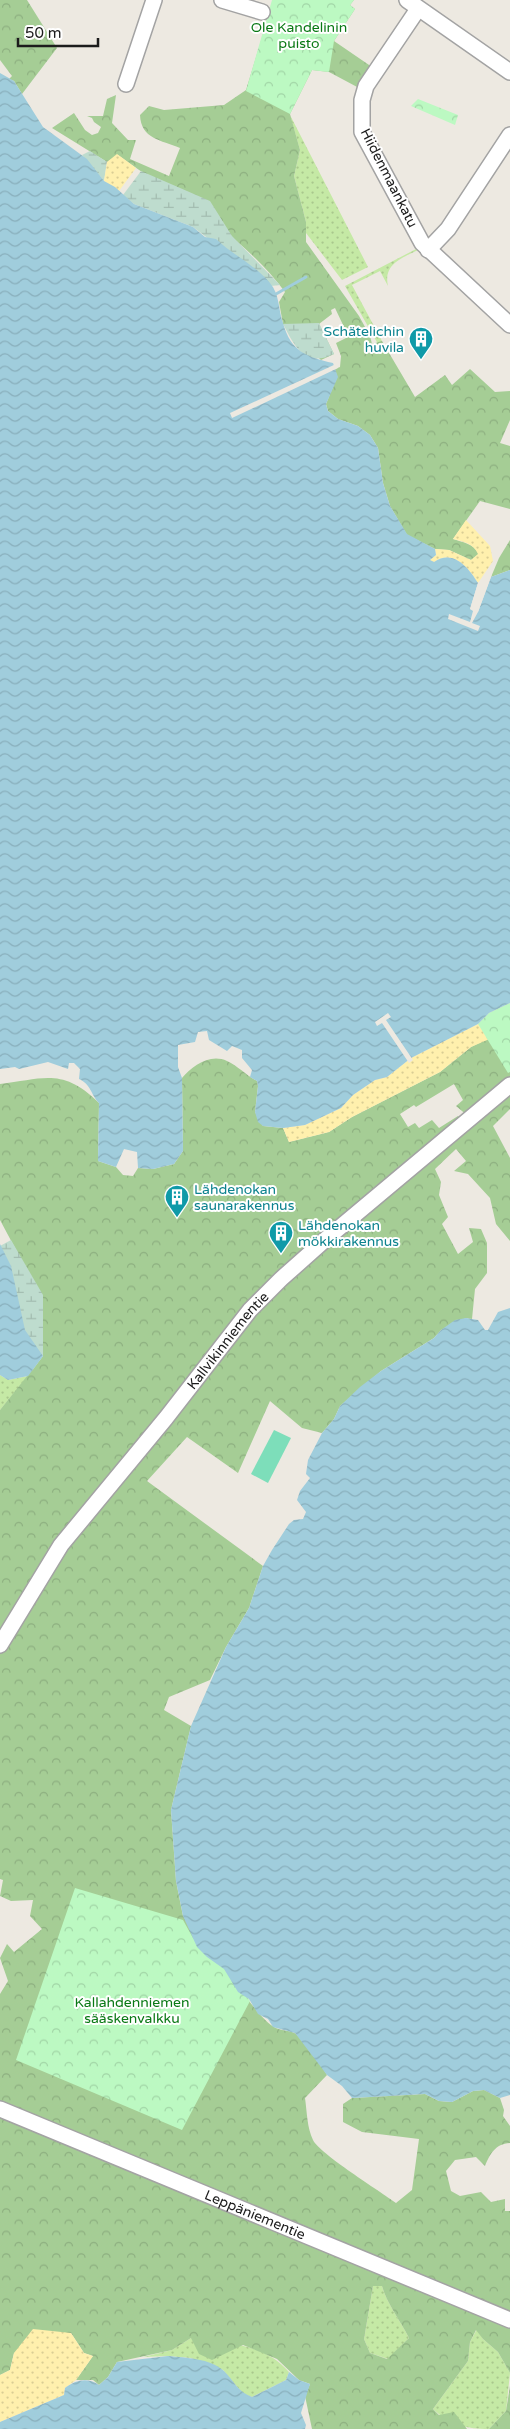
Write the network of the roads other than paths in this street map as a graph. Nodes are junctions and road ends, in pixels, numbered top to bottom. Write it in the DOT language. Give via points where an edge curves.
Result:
graph roads {
  1 [pos="154,0"];
  2 [pos="222,0"];
  3 [pos="413,4"];
  4 [pos="262,12"];
  5 [pos="510,72"];
  6 [pos="126,84"];
  7 [pos="510,135"];
  8 [pos="428,250"];
  9 [pos="510,325"];
  10 [pos="510,1085"];
  11 [pos="0,1645"];
  12 [pos="0,2109"];
  13 [pos="510,2320"];
  1 -- 6 [label="street"];
  2 -- 4 [label="street"];
  3 -- 5 [label="street"];
  3 -- 8 [label="street, Hiidenmaankatu" via="366,86 361,125"];
  7 -- 8 [label="street" via="448,229"];
  8 -- 9 [label="street, Hiidenmaankatu"];
  10 -- 11 [label="street, Kallvikinniementie" via="326,1239 250,1310 166,1418 61,1544"];
  12 -- 13 [label="street, Leppäniementie"];
}
